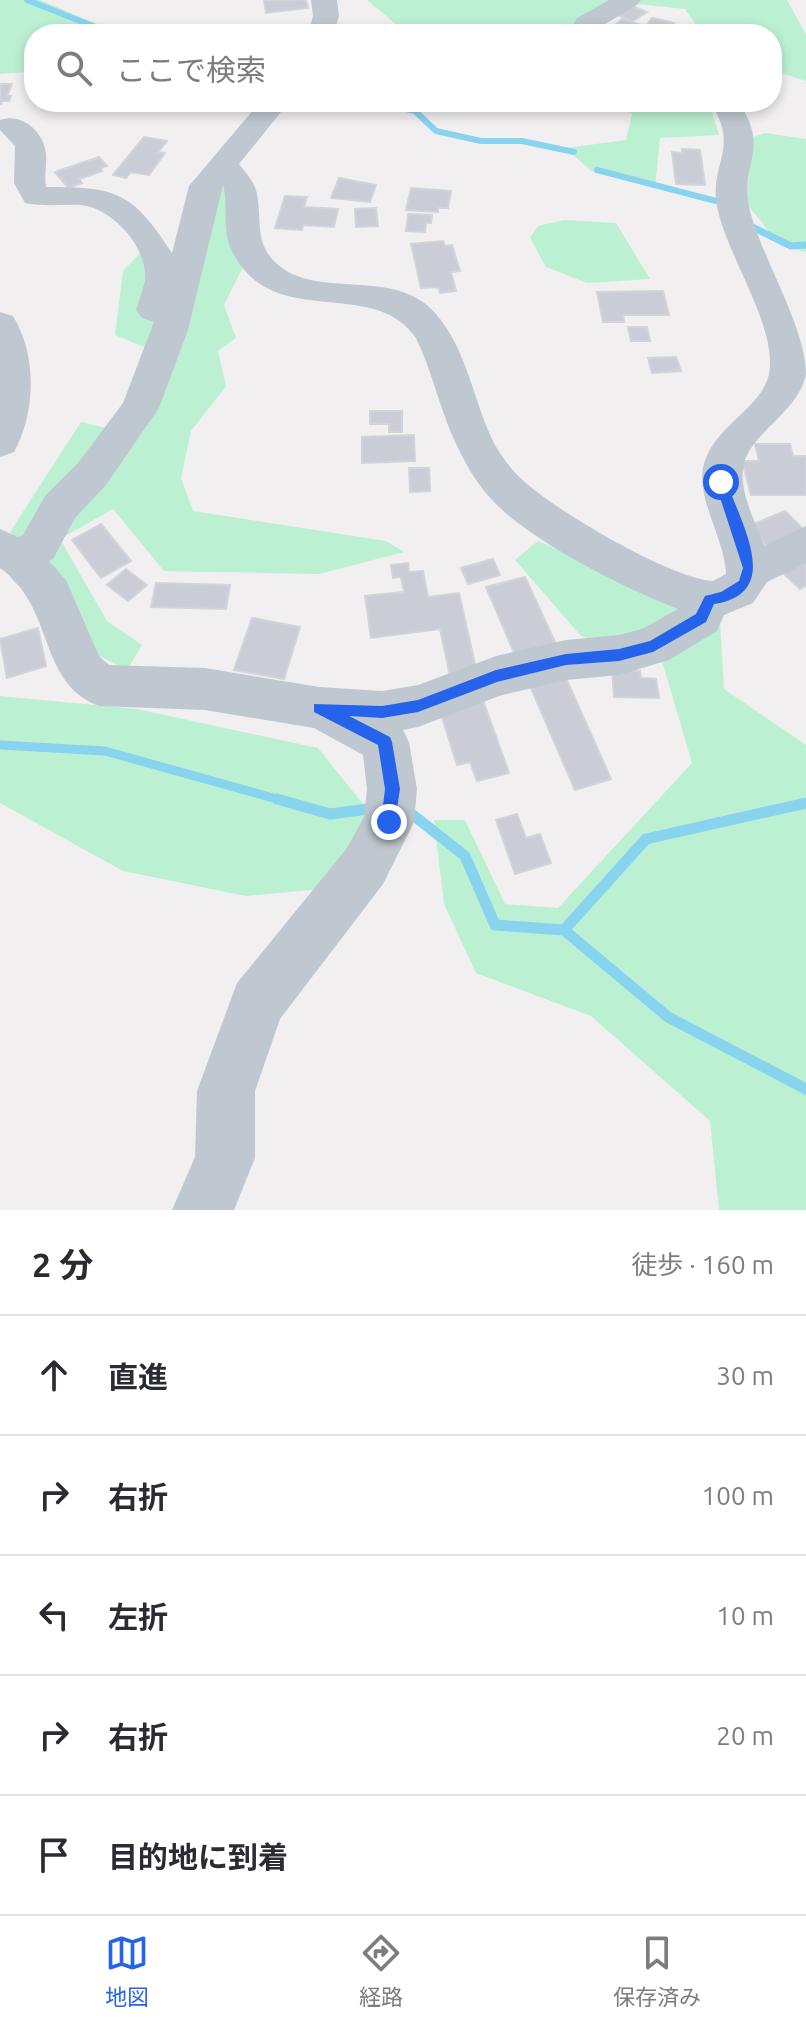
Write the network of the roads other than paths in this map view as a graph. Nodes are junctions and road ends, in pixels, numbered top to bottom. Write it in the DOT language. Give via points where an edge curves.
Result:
graph roads {
  1 [pos="324,0"];
  2 [pos="628,0"];
  3 [pos="324,24"];
  4 [pos="586,24"];
  5 [pos="266,112"];
  6 [pos="732,112"];
  7 [pos="11,125"];
  8 [pos="224,164"];
  9 [pos="0,324"];
  10 [pos="170,330"];
  11 [pos="0,442"];
  12 [pos="806,543"];
  13 [pos="9,551"];
  14 [pos="749,568"];
  15 [pos="709,599"];
  16 [pos="319,708"];
  17 [pos="203,1210"];
  1 -- 3 [label="street"];
  2 -- 4 [label="street"];
  5 -- 8 [label="street"];
  6 -- 14 [label="street" via="742,133 732,202 784,340 789,371 780,396 724,460 721,482"];
  7 -- 10 [label="street" via="32,153 28,181 36,196 83,196 115,204 136,223 159,258 162,278 154,310"];
  8 -- 10 [label="street" via="205,186"];
  8 -- 15 [label="street" via="240,189 245,245 266,275 301,289 378,297 410,307 432,333 485,462 510,493 552,524 684,594"];
  9 -- 11 [label="street" via="7,342 11,408"];
  10 -- 13 [label="street" via="140,408 92,474 60,507 38,547"];
  12 -- 14 [label="street"];
  13 -- 16 [label="street" via="51,593 81,669 99,685 205,689"];
  14 -- 15 [label="street" via="744,584 724,597"];
  15 -- 16 [label="street" via="701,618 653,646 496,676 418,706 382,712"];
  16 -- 17 [label="street" via="385,742 390,806 365,866 257,1003 226,1091 225,1158"];
}
